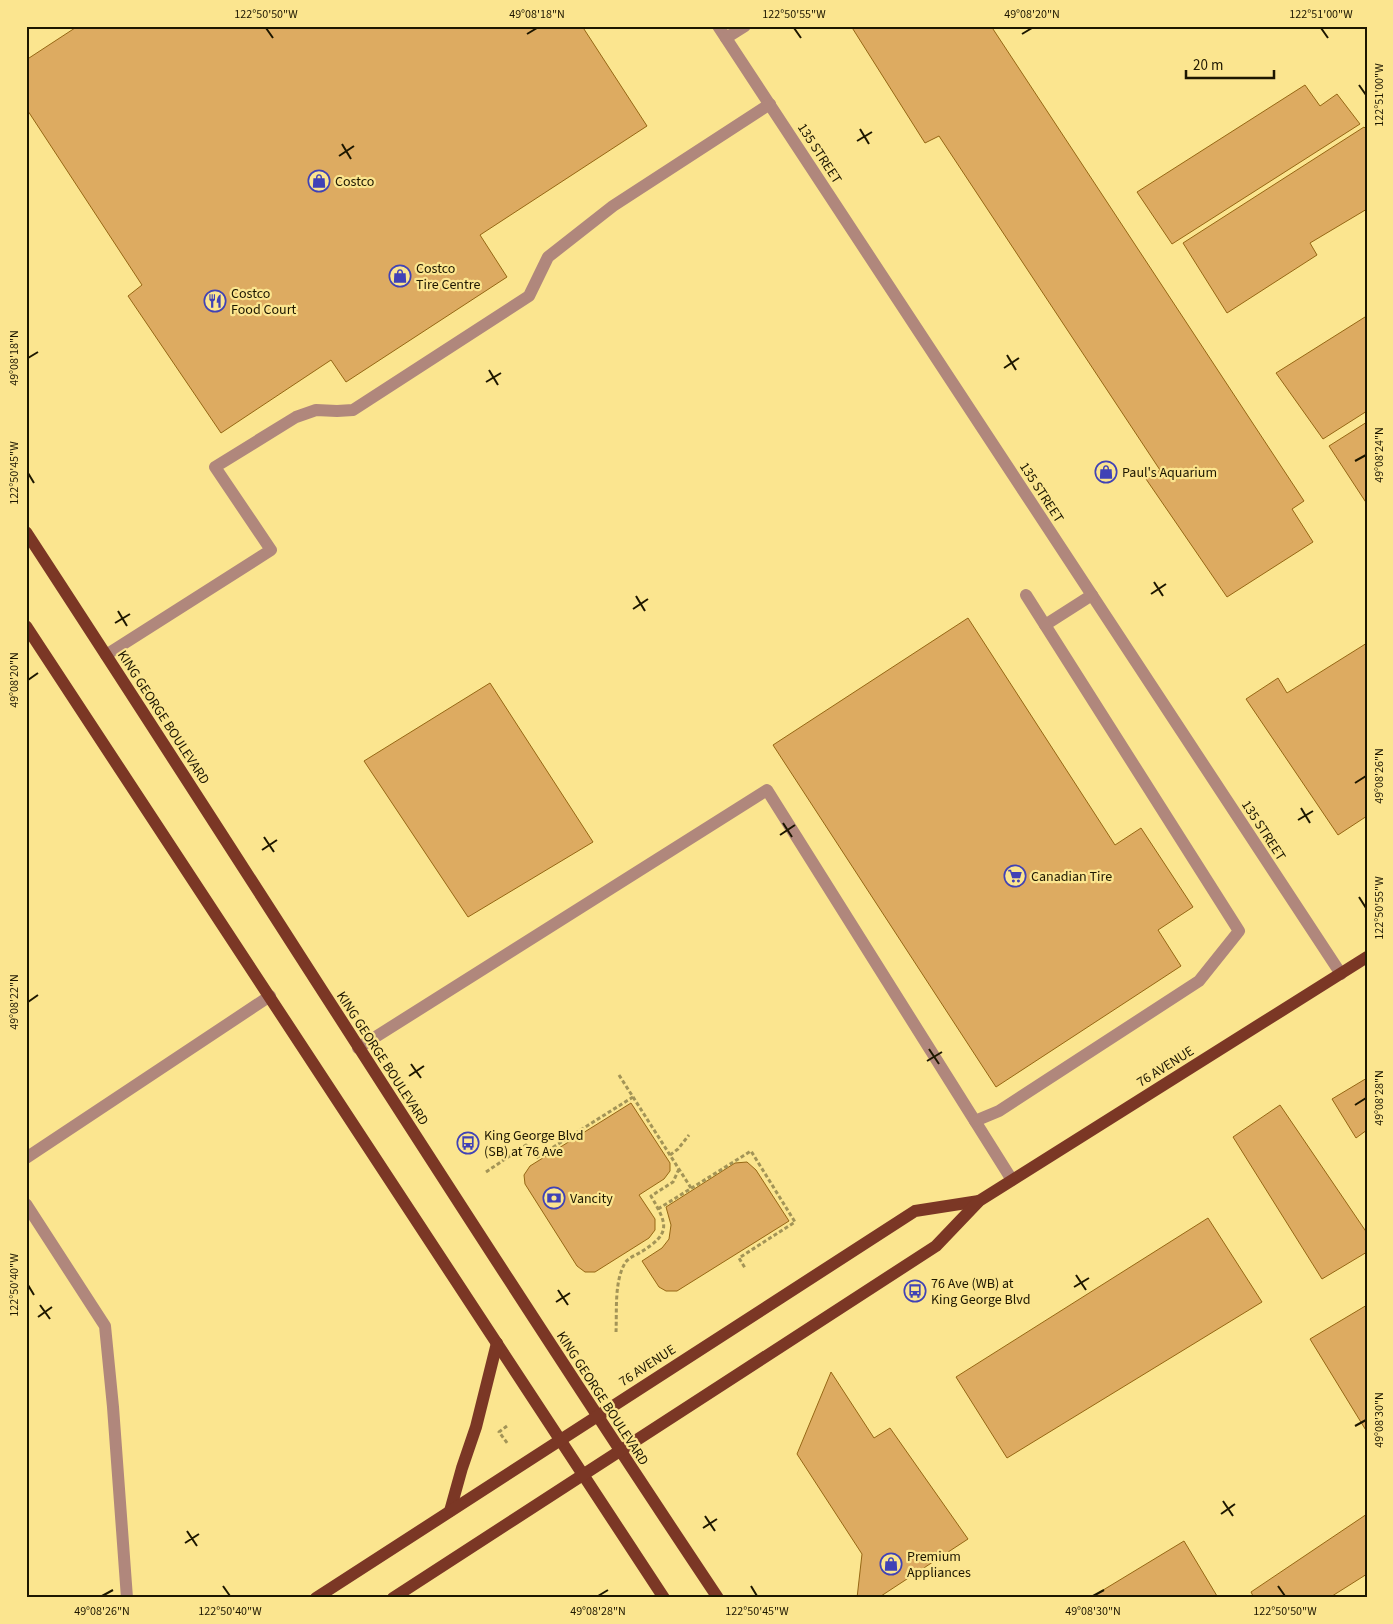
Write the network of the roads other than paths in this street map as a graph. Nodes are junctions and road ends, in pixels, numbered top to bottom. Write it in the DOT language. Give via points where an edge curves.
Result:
graph roads {
  1 [pos="718,26"];
  2 [pos="745,26"];
  3 [pos="726,38"];
  4 [pos="770,104"];
  5 [pos="26,532"];
  6 [pos="1026,595"];
  7 [pos="1092,595"];
  8 [pos="1045,625"];
  9 [pos="26,626"];
  10 [pos="106,655"];
  11 [pos="1367,957"];
  12 [pos="1341,974"];
  13 [pos="270,996"];
  14 [pos="358,1048"];
  15 [pos="975,1120"];
  16 [pos="26,1158"];
  17 [pos="1012,1180"];
  18 [pos="979,1201"];
  19 [pos="26,1204"];
  20 [pos="497,1343"];
  21 [pos="597,1416"];
  22 [pos="561,1439"];
  23 [pos="619,1451"];
  24 [pos="584,1474"];
  25 [pos="450,1511"];
  26 [pos="127,1598"];
  27 [pos="316,1598"];
  28 [pos="393,1598"];
  29 [pos="664,1598"];
  30 [pos="718,1598"];
  1 -- 3 [label="street, 135 STREET"];
  2 -- 3 [label="street"];
  3 -- 4 [label="street, 135 STREET"];
  4 -- 7 [label="street, 135 STREET"];
  4 -- 10 [label="street" via="613,206 548,257 530,296 353,410 316,410 296,418 215,467 271,550"];
  5 -- 10 [label="main road, KING GEORGE BOULEVARD"];
  6 -- 8 [label="street"];
  7 -- 8 [label="street"];
  7 -- 12 [label="street, 135 STREET"];
  8 -- 15 [label="street" via="1239,931 1199,981 999,1111"];
  9 -- 13 [label="main road"];
  10 -- 14 [label="main road, KING GEORGE BOULEVARD"];
  11 -- 12 [label="main road, 76 AVENUE"];
  12 -- 17 [label="main road, 76 AVENUE"];
  13 -- 16 [label="street"];
  13 -- 20 [label="main road"];
  14 -- 15 [label="street" via="768,790"];
  14 -- 21 [label="main road, KING GEORGE BOULEVARD"];
  15 -- 17 [label="street"];
  17 -- 18 [label="main road, 76 AVENUE"];
  18 -- 21 [label="main road, 76 AVENUE" via="915,1211"];
  18 -- 23 [label="main road, 76 AVENUE" via="936,1246"];
  19 -- 26 [label="street" via="105,1326"];
  20 -- 22 [label="main road"];
  20 -- 25 [label="main road"];
  21 -- 22 [label="main road, 76 AVENUE"];
  21 -- 23 [label="main road, KING GEORGE BOULEVARD"];
  22 -- 24 [label="main road"];
  22 -- 25 [label="main road, 76 AVENUE"];
  23 -- 24 [label="main road, 76 AVENUE"];
  23 -- 30 [label="main road, KING GEORGE BOULEVARD"];
  24 -- 28 [label="main road, 76 AVENUE"];
  24 -- 29 [label="main road"];
  25 -- 27 [label="main road, 76 AVENUE"];
}
